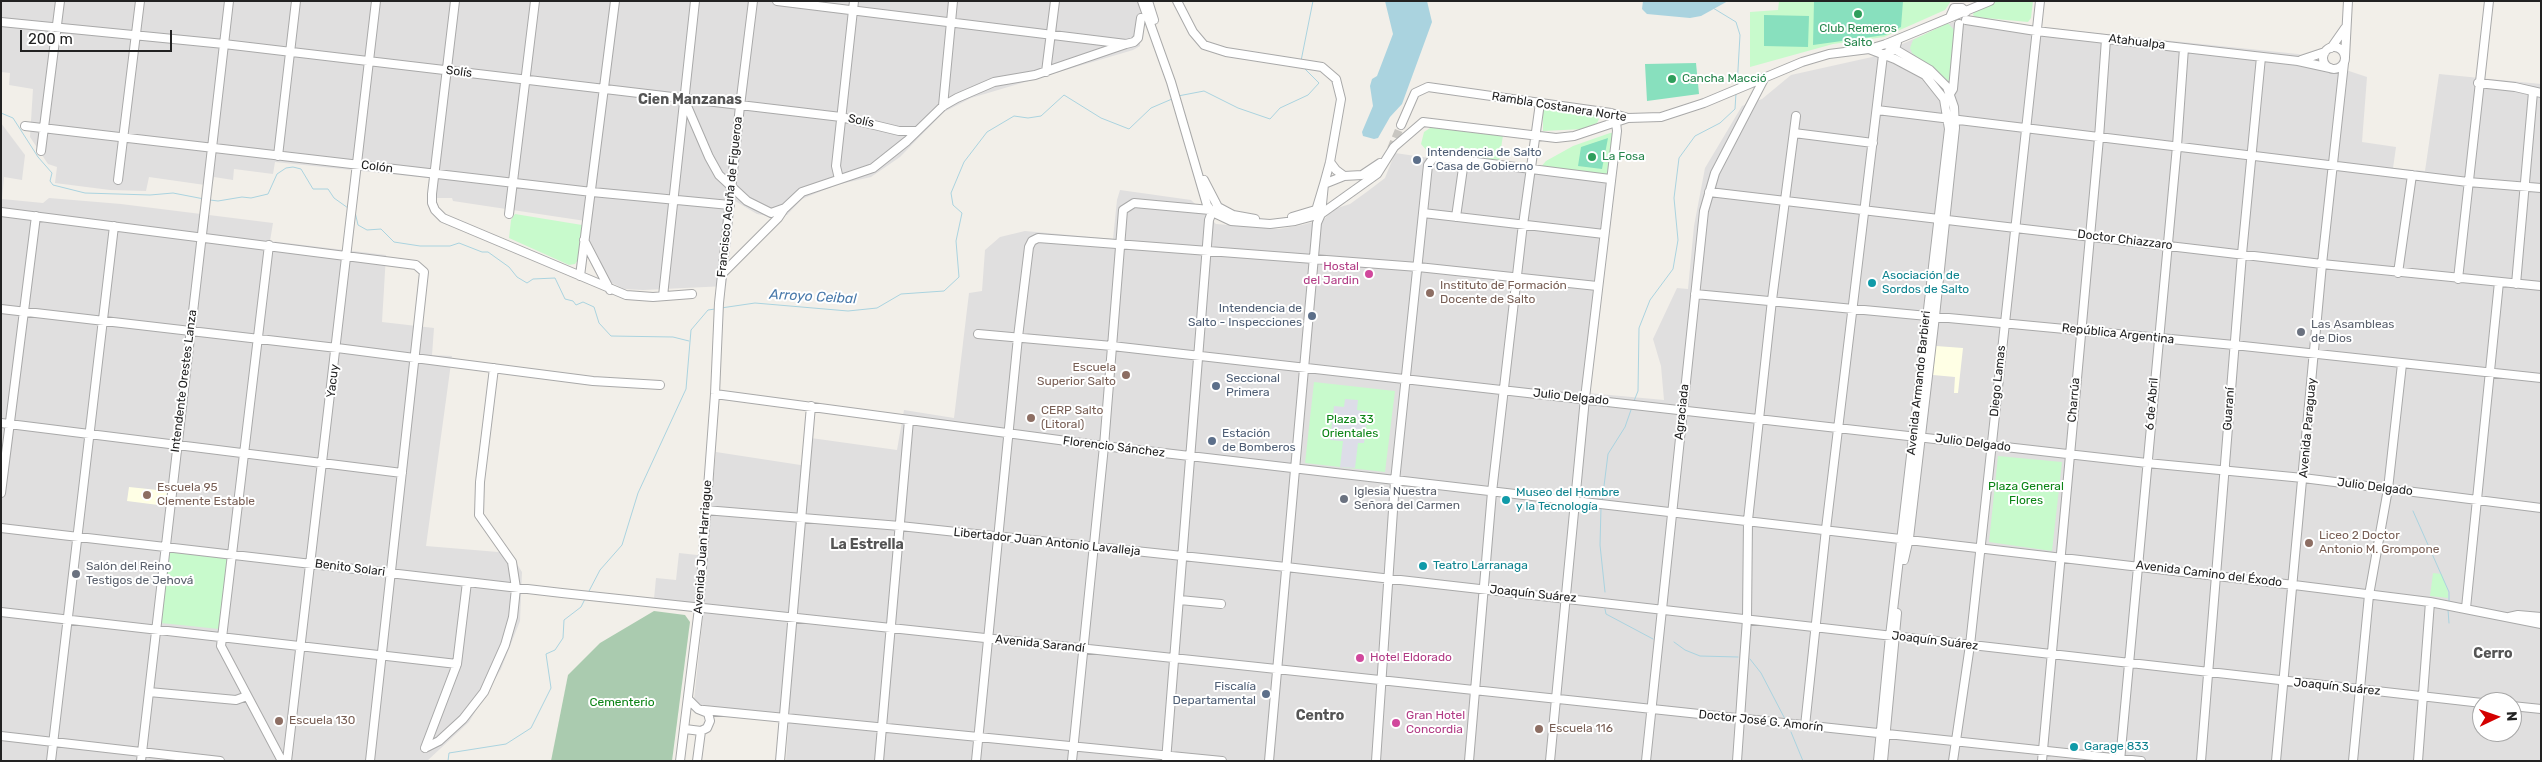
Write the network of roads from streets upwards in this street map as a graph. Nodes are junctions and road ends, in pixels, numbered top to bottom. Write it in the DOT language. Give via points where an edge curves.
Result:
graph roads {
  1 [pos="60,1"];
  2 [pos="140,1"];
  3 [pos="230,1"];
  4 [pos="296,1"];
  5 [pos="376,1"];
  6 [pos="455,1"];
  7 [pos="535,1"];
  8 [pos="615,1"];
  9 [pos="695,1"];
  10 [pos="753,1"];
  11 [pos="777,1"];
  12 [pos="854,1"];
  13 [pos="953,1"];
  14 [pos="1055,1"];
  15 [pos="1142,1"];
  16 [pos="1148,1"];
  17 [pos="1178,1"];
  18 [pos="1990,1"];
  19 [pos="2040,1"];
  20 [pos="2348,1"];
  21 [pos="2488,1"];
  22 [pos="853,10"];
  23 [pos="1140,18"];
  24 [pos="1950,18"];
  25 [pos="1963,19"];
  26 [pos="1,22"];
  27 [pos="951,22"];
  28 [pos="2347,24"];
  29 [pos="57,28"];
  30 [pos="2036,31"];
  31 [pos="1051,33"];
  32 [pos="136,36"];
  33 [pos="1901,38"];
  34 [pos="2106,39"];
  35 [pos="224,44"];
  36 [pos="1126,44"];
  37 [pos="1886,44"];
  38 [pos="2184,48"];
  39 [pos="1869,49"];
  40 [pos="1895,49"];
  41 [pos="2328,50"];
  42 [pos="291,52"];
  43 [pos="1883,55"];
  44 [pos="1906,55"];
  45 [pos="2261,57"];
  46 [pos="2344,60"];
  47 [pos="2298,61"];
  48 [pos="369,62"];
  49 [pos="2331,69"];
  50 [pos="448,70"];
  51 [pos="1167,70"];
  52 [pos="1046,72"];
  53 [pos="1765,77"];
  54 [pos="526,81"];
  55 [pos="2478,83"];
  56 [pos="605,88"];
  57 [pos="2537,92"];
  58 [pos="2340,96"];
  59 [pos="1947,97"];
  60 [pos="684,99"];
  61 [pos="1540,103"];
  62 [pos="740,106"];
  63 [pos="943,106"];
  64 [pos="1877,110"];
  65 [pos="1596,111"];
  66 [pos="1611,113"];
  67 [pos="1796,116"];
  68 [pos="841,117"];
  69 [pos="1628,118"];
  70 [pos="1952,118"];
  71 [pos="1616,122"];
  72 [pos="1401,125"];
  73 [pos="25,126"];
  74 [pos="1597,128"];
  75 [pos="2028,128"];
  76 [pos="44,129"];
  77 [pos="915,131"];
  78 [pos="1794,133"];
  79 [pos="1535,135"];
  80 [pos="2099,138"];
  81 [pos="124,139"];
  82 [pos="1873,144"];
  83 [pos="2177,146"];
  84 [pos="212,149"];
  85 [pos="42,151"];
  86 [pos="2251,155"];
  87 [pos="278,156"];
  88 [pos="1464,160"];
  89 [pos="1330,162"];
  90 [pos="1380,163"];
  91 [pos="357,165"];
  92 [pos="2332,165"];
  93 [pos="1530,170"];
  94 [pos="434,174"];
  95 [pos="2412,175"];
  96 [pos="1344,176"];
  97 [pos="839,179"];
  98 [pos="1610,179"];
  99 [pos="118,180"];
  100 [pos="513,182"];
  101 [pos="2468,182"];
  102 [pos="1324,184"];
  103 [pos="2525,186"];
  104 [pos="731,188"];
  105 [pos="2541,188"];
  106 [pos="592,192"];
  107 [pos="1709,192"];
  108 [pos="672,199"];
  109 [pos="1785,201"];
  110 [pos="730,205"];
  111 [pos="785,208"];
  112 [pos="1212,209"];
  113 [pos="1864,210"];
  114 [pos="1,212"];
  115 [pos="1318,213"];
  116 [pos="1423,213"];
  117 [pos="509,214"];
  118 [pos="36,216"];
  119 [pos="1456,217"];
  120 [pos="1941,219"];
  121 [pos="1523,224"];
  122 [pos="114,226"];
  123 [pos="2015,228"];
  124 [pos="1604,234"];
  125 [pos="2089,236"];
  126 [pos="202,238"];
  127 [pos="584,240"];
  128 [pos="269,245"];
  129 [pos="1119,245"];
  130 [pos="2167,245"];
  131 [pos="1208,252"];
  132 [pos="2242,254"];
  133 [pos="348,255"];
  134 [pos="1313,260"];
  135 [pos="2322,264"];
  136 [pos="1418,268"];
  137 [pos="2398,273"];
  138 [pos="722,274"];
  139 [pos="580,276"];
  140 [pos="1517,278"];
  141 [pos="2458,279"];
  142 [pos="2499,282"];
  143 [pos="2516,284"];
  144 [pos="1597,286"];
  145 [pos="2541,286"];
  146 [pos="610,290"];
  147 [pos="692,294"];
  148 [pos="1695,294"];
  149 [pos="663,296"];
  150 [pos="1772,300"];
  151 [pos="1853,308"];
  152 [pos="1,309"];
  153 [pos="24,312"];
  154 [pos="1931,316"];
  155 [pos="103,321"];
  156 [pos="2004,323"];
  157 [pos="2080,330"];
  158 [pos="189,332"];
  159 [pos="717,332"];
  160 [pos="978,334"];
  161 [pos="1018,337"];
  162 [pos="2158,338"];
  163 [pos="258,340"];
  164 [pos="2234,345"];
  165 [pos="1112,346"];
  166 [pos="337,348"];
  167 [pos="2315,354"];
  168 [pos="1200,356"];
  169 [pos="415,358"];
  170 [pos="2402,364"];
  171 [pos="494,368"];
  172 [pos="1305,368"];
  173 [pos="2490,372"];
  174 [pos="2541,378"];
  175 [pos="1405,379"];
  176 [pos="660,385"];
  177 [pos="1505,390"];
  178 [pos="715,394"];
  179 [pos="1585,398"];
  180 [pos="811,406"];
  181 [pos="1682,409"];
  182 [pos="1759,418"];
  183 [pos="909,420"];
  184 [pos="5,423"];
  185 [pos="1839,427"];
  186 [pos="90,434"];
  187 [pos="1009,434"];
  188 [pos="1917,436"];
  189 [pos="177,445"];
  190 [pos="1992,445"];
  191 [pos="1104,446"];
  192 [pos="245,453"];
  193 [pos="2070,454"];
  194 [pos="1192,456"];
  195 [pos="323,462"];
  196 [pos="2147,463"];
  197 [pos="1295,469"];
  198 [pos="2224,471"];
  199 [pos="402,473"];
  200 [pos="2303,478"];
  201 [pos="1394,481"];
  202 [pos="2388,489"];
  203 [pos="1,492"];
  204 [pos="1492,492"];
  205 [pos="2476,500"];
  206 [pos="1574,501"];
  207 [pos="2541,508"];
  208 [pos="705,510"];
  209 [pos="1671,511"];
  210 [pos="801,519"];
  211 [pos="1748,520"];
  212 [pos="900,526"];
  213 [pos="1,528"];
  214 [pos="1826,529"];
  215 [pos="77,536"];
  216 [pos="999,536"];
  217 [pos="1905,538"];
  218 [pos="166,547"];
  219 [pos="1981,547"];
  220 [pos="1092,548"];
  221 [pos="233,555"];
  222 [pos="2061,557"];
  223 [pos="1183,558"];
  224 [pos="311,564"];
  225 [pos="2138,566"];
  226 [pos="1286,567"];
  227 [pos="391,573"];
  228 [pos="2216,575"];
  229 [pos="1388,578"];
  230 [pos="467,582"];
  231 [pos="2294,585"];
  232 [pos="516,588"];
  233 [pos="1483,589"];
  234 [pos="2369,595"];
  235 [pos="1565,598"];
  236 [pos="1180,600"];
  237 [pos="2430,602"];
  238 [pos="1221,604"];
  239 [pos="699,608"];
  240 [pos="2466,608"];
  241 [pos="1661,610"];
  242 [pos="1,612"];
  243 [pos="2509,617"];
  244 [pos="2541,617"];
  245 [pos="794,618"];
  246 [pos="1747,619"];
  247 [pos="67,620"];
  248 [pos="2541,624"];
  249 [pos="1817,627"];
  250 [pos="891,628"];
  251 [pos="156,629"];
  252 [pos="1893,636"];
  253 [pos="222,637"];
  254 [pos="990,639"];
  255 [pos="1970,645"];
  256 [pos="302,646"];
  257 [pos="1084,648"];
  258 [pos="2053,654"];
  259 [pos="382,655"];
  260 [pos="1175,658"];
  261 [pos="2129,663"];
  262 [pos="457,664"];
  263 [pos="1277,668"];
  264 [pos="2208,672"];
  265 [pos="1381,678"];
  266 [pos="2284,681"];
  267 [pos="1474,689"];
  268 [pos="2360,689"];
  269 [pos="149,692"];
  270 [pos="247,696"];
  271 [pos="2422,696"];
  272 [pos="1556,700"];
  273 [pos="2472,702"];
  274 [pos="2522,707"];
  275 [pos="688,708"];
  276 [pos="2541,709"];
  277 [pos="701,710"];
  278 [pos="1650,710"];
  279 [pos="1740,719"];
  280 [pos="784,720"];
  281 [pos="1805,726"];
  282 [pos="685,729"];
  283 [pos="882,729"];
  284 [pos="700,731"];
  285 [pos="1883,734"];
  286 [pos="1,736"];
  287 [pos="979,737"];
  288 [pos="53,742"];
  289 [pos="1956,742"];
  290 [pos="1074,746"];
  291 [pos="2043,751"];
  292 [pos="142,752"];
  293 [pos="1166,758"];
  294 [pos="2120,760"];
  295 [pos="51,761"];
  296 [pos="141,761"];
  297 [pos="220,761"];
  298 [pos="282,761"];
  299 [pos="287,761"];
  300 [pos="370,761"];
  301 [pos="680,761"];
  302 [pos="697,761"];
  303 [pos="780,761"];
  304 [pos="879,761"];
  305 [pos="976,761"];
  306 [pos="1072,761"];
  307 [pos="1222,761"];
  308 [pos="1269,761"];
  309 [pos="1376,761"];
  310 [pos="1469,761"];
  311 [pos="1550,761"];
  312 [pos="1646,761"];
  313 [pos="1737,761"];
  314 [pos="1878,761"];
  315 [pos="1883,761"];
  316 [pos="1953,761"];
  317 [pos="2042,761"];
  318 [pos="2141,761"];
  319 [pos="2201,761"];
  320 [pos="2276,761"];
  321 [pos="2353,761"];
  322 [pos="2418,761"];
  1 -- 29 [label="street"];
  2 -- 32 [label="street"];
  3 -- 35 [label="street, Intendente Orestes Lanza"];
  4 -- 42 [label="street"];
  5 -- 48 [label="street, Yacuy"];
  6 -- 50 [label="street"];
  7 -- 54 [label="street"];
  8 -- 56 [label="street"];
  9 -- 60 [label="street"];
  10 -- 62 [label="street, Francisco Acuña de Figueroa"];
  11 -- 22 [label="street"];
  12 -- 22 [label="street"];
  13 -- 27 [label="street"];
  14 -- 31 [label="street"];
  15 -- 51 [label="street"];
  16 -- 51 [label="street"];
  17 -- 89 [label="street" via="1193,32 1204,45 1226,52 1312,64 1331,73 1339,89 1340,113"];
  18 -- 25 [label="street"];
  19 -- 30 [label="street, Diego Lamas"];
  20 -- 28 [label="street, Avenida Paraguay"];
  21 -- 55 [label="street"];
  22 -- 27 [label="street"];
  22 -- 68 [label="street"];
  23 -- 36 [label="street" via="1138,38"];
  24 -- 25 [label="street, Atahualpa" via="1954,23"];
  24 -- 25 [label="street, Rambla Costanera Norte" via="1954,8 1962,8"];
  24 -- 33 [label="street, Rambla Costanera Norte"];
  25 -- 30 [label="street, Atahualpa"];
  25 -- 59 [label="street" via="1953,89"];
  26 -- 29 [label="street, Solís"];
  27 -- 31 [label="street"];
  27 -- 63 [label="street"];
  28 -- 41 [label="street"];
  28 -- 46 [label="street, Avenida Paraguay"];
  29 -- 32 [label="street, Solís"];
  29 -- 76 [label="street"];
  30 -- 34 [label="street, Atahualpa"];
  30 -- 75 [label="street, Diego Lamas"];
  31 -- 36 [label="street"];
  31 -- 52 [label="street"];
  32 -- 35 [label="street, Solís"];
  32 -- 81 [label="street"];
  33 -- 37 [label="street, Rambla Costanera Norte"];
  33 -- 40 [label="street"];
  33 -- 44 [label="street"];
  34 -- 38 [label="street, Atahualpa"];
  34 -- 80 [label="street, Charrúa"];
  35 -- 42 [label="street, Solís"];
  35 -- 84 [label="street, Intendente Orestes Lanza"];
  36 -- 52 [label="street"];
  37 -- 39 [label="street, Rambla Costanera Norte"];
  37 -- 40 [label="street, Avenida Armando Barbieri"];
  38 -- 45 [label="street, Atahualpa"];
  38 -- 83 [label="street, 6 de Abril"];
  39 -- 43 [label="street, Avenida Armando Barbieri"];
  39 -- 53 [label="street, Rambla Costanera Norte" via="1819,56"];
  40 -- 43 [label="street"];
  40 -- 44 [label="street, Avenida Armando Barbieri"];
  41 -- 46 [label="street" via="2338,48"];
  41 -- 47 [label="street, Atahualpa"];
  41 -- 49 [label="street" via="2324,61"];
  42 -- 48 [label="street, Solís"];
  42 -- 87 [label="street"];
  43 -- 59 [label="street, Avenida Armando Barbieri" via="1925,75"];
  43 -- 64 [label="street"];
  44 -- 59 [label="street, Avenida Armando Barbieri" via="1942,82"];
  45 -- 47 [label="street, Atahualpa"];
  45 -- 86 [label="street, Guaraní"];
  46 -- 49 [label="street" via="2339,68"];
  46 -- 58 [label="street, Avenida Paraguay"];
  47 -- 49 [label="street, Atahualpa"];
  48 -- 50 [label="street, Solís"];
  48 -- 91 [label="street, Yacuy"];
  49 -- 58 [label="street, Avenida Paraguay" via="2337,76"];
  50 -- 54 [label="street, Solís"];
  50 -- 94 [label="street"];
  51 -- 112 [label="street"];
  52 -- 63 [label="street" via="994,82"];
  53 -- 69 [label="street, Rambla Costanera Norte" via="1661,117"];
  53 -- 107 [label="street, Agraciada" via="1715,173"];
  54 -- 56 [label="street, Solís"];
  54 -- 100 [label="street"];
  55 -- 57 [label="street"];
  55 -- 101 [label="street"];
  56 -- 60 [label="street, Solís"];
  56 -- 106 [label="street"];
  57 -- 103 [label="street"];
  58 -- 92 [label="street, Avenida Paraguay"];
  59 -- 70 [label="street, Avenida Armando Barbieri"];
  60 -- 62 [label="street, Solís"];
  60 -- 104 [label="street" via="709,157"];
  60 -- 108 [label="street"];
  61 -- 65 [label="street, Rambla Costanera Norte"];
  61 -- 72 [label="street, Rambla Costanera Norte" via="1428,87 1415,93"];
  61 -- 79 [label="street"];
  62 -- 68 [label="street, Solís"];
  62 -- 104 [label="street, Francisco Acuña de Figueroa"];
  63 -- 77 [label="street"];
  64 -- 70 [label="street"];
  64 -- 82 [label="street"];
  65 -- 66 [label="street, Rambla Costanera Norte"];
  65 -- 74 [label="street" via="1602,119"];
  66 -- 69 [label="street, Rambla Costanera Norte"];
  66 -- 71 [label="street"];
  67 -- 78 [label="street"];
  68 -- 77 [label="street, Solís" via="899,131"];
  68 -- 97 [label="street" via="836,166"];
  69 -- 71 [label="street"];
  70 -- 75 [label="street"];
  70 -- 120 [label="street, Avenida Armando Barbieri"];
  71 -- 74 [label="street"];
  71 -- 98 [label="street"];
  73 -- 76 [label="street, Colón"];
  74 -- 79 [label="street" via="1565,138"];
  75 -- 80 [label="street"];
  75 -- 123 [label="street, Diego Lamas"];
  76 -- 81 [label="street, Colón"];
  76 -- 85 [label="street"];
  77 -- 97 [label="street" via="873,168"];
  78 -- 82 [label="street"];
  78 -- 109 [label="street"];
  79 -- 93 [label="street"];
  79 -- 115 [label="street" via="1423,122 1394,146 1377,174"];
  80 -- 83 [label="street"];
  80 -- 125 [label="street, Charrúa"];
  81 -- 84 [label="street, Colón"];
  81 -- 99 [label="street"];
  82 -- 113 [label="street"];
  83 -- 86 [label="street"];
  83 -- 130 [label="street, 6 de Abril"];
  84 -- 87 [label="street, Colón"];
  84 -- 126 [label="street, Intendente Orestes Lanza"];
  86 -- 92 [label="street"];
  86 -- 132 [label="street, Guaraní"];
  87 -- 91 [label="street, Colón"];
  88 -- 93 [label="street"];
  88 -- 116 [label="street" via="1437,157 1430,161"];
  88 -- 119 [label="street"];
  89 -- 96 [label="street"];
  89 -- 102 [label="street"];
  90 -- 96 [label="street" via="1362,175"];
  91 -- 94 [label="street, Colón"];
  91 -- 133 [label="street, Yacuy"];
  92 -- 95 [label="street"];
  92 -- 135 [label="street, Avenida Paraguay"];
  93 -- 98 [label="street"];
  93 -- 121 [label="street"];
  94 -- 100 [label="street, Colón"];
  94 -- 139 [label="street" via="432,203 443,218"];
  95 -- 101 [label="street"];
  95 -- 137 [label="street"];
  96 -- 102 [label="street"];
  97 -- 111 [label="street" via="802,192"];
  98 -- 124 [label="street"];
  100 -- 106 [label="street, Colón"];
  100 -- 117 [label="street"];
  101 -- 103 [label="street"];
  101 -- 141 [label="street"];
  102 -- 115 [label="street"];
  103 -- 105 [label="street"];
  103 -- 143 [label="street"];
  104 -- 110 [label="street, Francisco Acuña de Figueroa"];
  104 -- 111 [label="street" via="760,209 771,213"];
  106 -- 108 [label="street, Colón"];
  106 -- 127 [label="street"];
  107 -- 109 [label="street, Doctor Chiazzaro"];
  107 -- 148 [label="street, Agraciada"];
  108 -- 110 [label="street, Colón"];
  108 -- 149 [label="street"];
  109 -- 113 [label="street, Doctor Chiazzaro"];
  109 -- 150 [label="street"];
  110 -- 138 [label="street, Francisco Acuña de Figueroa"];
  111 -- 138 [label="street"];
  112 -- 115 [label="street" via="1232,221 1249,224 1295,222"];
  112 -- 129 [label="street" via="1134,203 1123,210"];
  112 -- 131 [label="street"];
  113 -- 120 [label="street, Doctor Chiazzaro"];
  113 -- 151 [label="street"];
  114 -- 118 [label="street"];
  115 -- 134 [label="street"];
  116 -- 119 [label="street"];
  116 -- 136 [label="street"];
  118 -- 122 [label="street"];
  118 -- 153 [label="street"];
  119 -- 121 [label="street"];
  120 -- 123 [label="street, Doctor Chiazzaro"];
  120 -- 154 [label="street, Avenida Armando Barbieri"];
  121 -- 124 [label="street"];
  121 -- 140 [label="street"];
  122 -- 126 [label="street"];
  122 -- 155 [label="street"];
  123 -- 125 [label="street, Doctor Chiazzaro"];
  123 -- 156 [label="street, Diego Lamas"];
  124 -- 144 [label="street"];
  125 -- 130 [label="street, Doctor Chiazzaro"];
  125 -- 157 [label="street, Charrúa"];
  126 -- 128 [label="street"];
  126 -- 158 [label="street, Intendente Orestes Lanza"];
  127 -- 139 [label="street"];
  127 -- 146 [label="street"];
  128 -- 133 [label="street"];
  128 -- 163 [label="street"];
  129 -- 131 [label="street"];
  129 -- 161 [label="street" via="1038,238 1032,241"];
  129 -- 165 [label="street"];
  130 -- 132 [label="street, Doctor Chiazzaro"];
  130 -- 162 [label="street, 6 de Abril"];
  131 -- 134 [label="street"];
  131 -- 168 [label="street"];
  132 -- 135 [label="street, Doctor Chiazzaro"];
  132 -- 164 [label="street, Guaraní"];
  133 -- 166 [label="street, Yacuy"];
  133 -- 169 [label="street" via="416,265 424,272"];
  134 -- 136 [label="street"];
  134 -- 172 [label="street"];
  135 -- 137 [label="street, Doctor Chiazzaro"];
  135 -- 167 [label="street, Avenida Paraguay"];
  136 -- 140 [label="street"];
  136 -- 175 [label="street"];
  137 -- 141 [label="street, Doctor Chiazzaro"];
  138 -- 159 [label="street, Francisco Acuña de Figueroa"];
  139 -- 146 [label="street"];
  140 -- 144 [label="street"];
  140 -- 177 [label="street"];
  141 -- 142 [label="street, Doctor Chiazzaro"];
  142 -- 143 [label="street, Doctor Chiazzaro"];
  142 -- 173 [label="street"];
  143 -- 145 [label="street, Doctor Chiazzaro"];
  144 -- 179 [label="street"];
  146 -- 149 [label="street" via="640,298"];
  147 -- 149 [label="street"];
  148 -- 150 [label="street, República Argentina"];
  148 -- 181 [label="street, Agraciada"];
  150 -- 151 [label="street, República Argentina"];
  150 -- 182 [label="street"];
  151 -- 154 [label="street, República Argentina"];
  151 -- 185 [label="street"];
  152 -- 153 [label="street"];
  153 -- 155 [label="street"];
  153 -- 184 [label="street"];
  154 -- 156 [label="street, República Argentina"];
  154 -- 188 [label="street, Avenida Armando Barbieri"];
  155 -- 158 [label="street"];
  155 -- 186 [label="street"];
  156 -- 157 [label="street, República Argentina"];
  156 -- 190 [label="street, Diego Lamas"];
  157 -- 162 [label="street, República Argentina"];
  157 -- 193 [label="street, Charrúa"];
  158 -- 163 [label="street"];
  158 -- 189 [label="street, Intendente Orestes Lanza"];
  159 -- 178 [label="street, Avenida Juan Harriague"];
  160 -- 161 [label="street, Julio Delgado"];
  161 -- 165 [label="street, Julio Delgado"];
  161 -- 187 [label="street"];
  162 -- 164 [label="street, República Argentina"];
  162 -- 196 [label="street, 6 de Abril"];
  163 -- 166 [label="street"];
  163 -- 192 [label="street"];
  164 -- 167 [label="street, República Argentina"];
  164 -- 198 [label="street, Guaraní"];
  165 -- 168 [label="street, Julio Delgado"];
  165 -- 191 [label="street"];
  166 -- 169 [label="street"];
  166 -- 195 [label="street, Yacuy"];
  167 -- 170 [label="street, República Argentina"];
  167 -- 200 [label="street, Avenida Paraguay"];
  168 -- 172 [label="street, Julio Delgado"];
  168 -- 194 [label="street"];
  169 -- 171 [label="street"];
  169 -- 199 [label="street"];
  170 -- 173 [label="street, República Argentina"];
  170 -- 202 [label="street"];
  171 -- 176 [label="street" via="601,382"];
  171 -- 232 [label="street" via="479,515 512,562"];
  172 -- 175 [label="street, Julio Delgado"];
  172 -- 197 [label="street"];
  173 -- 174 [label="street, República Argentina"];
  173 -- 205 [label="street"];
  175 -- 177 [label="street, Julio Delgado"];
  175 -- 201 [label="street"];
  177 -- 179 [label="street, Julio Delgado"];
  177 -- 204 [label="street"];
  178 -- 180 [label="street, Florencio Sánchez"];
  178 -- 208 [label="street, Avenida Juan Harriague"];
  179 -- 181 [label="street, Julio Delgado"];
  179 -- 206 [label="street"];
  180 -- 183 [label="street, Florencio Sánchez"];
  180 -- 210 [label="street"];
  181 -- 182 [label="street, Julio Delgado"];
  181 -- 209 [label="street, Agraciada"];
  182 -- 185 [label="street, Julio Delgado"];
  182 -- 211 [label="street"];
  183 -- 187 [label="street, Florencio Sánchez"];
  183 -- 212 [label="street"];
  184 -- 186 [label="street"];
  184 -- 203 [label="street"];
  185 -- 188 [label="street, Julio Delgado"];
  185 -- 214 [label="street"];
  186 -- 189 [label="street"];
  186 -- 215 [label="street"];
  187 -- 191 [label="street, Florencio Sánchez"];
  187 -- 216 [label="street"];
  188 -- 190 [label="street, Julio Delgado"];
  188 -- 217 [label="street, Avenida Armando Barbieri"];
  189 -- 192 [label="street"];
  189 -- 218 [label="street, Intendente Orestes Lanza"];
  190 -- 193 [label="street, Julio Delgado"];
  190 -- 219 [label="street, Diego Lamas"];
  191 -- 194 [label="street, Florencio Sánchez"];
  191 -- 220 [label="street"];
  192 -- 195 [label="street"];
  192 -- 221 [label="street"];
  193 -- 196 [label="street, Julio Delgado"];
  193 -- 222 [label="street, Charrúa"];
  194 -- 197 [label="street, Florencio Sánchez"];
  194 -- 223 [label="street"];
  195 -- 199 [label="street"];
  195 -- 224 [label="street, Yacuy"];
  196 -- 198 [label="street, Julio Delgado"];
  196 -- 225 [label="street, 6 de Abril"];
  197 -- 201 [label="street, Florencio Sánchez"];
  197 -- 226 [label="street"];
  198 -- 200 [label="street, Julio Delgado"];
  198 -- 228 [label="street, Guaraní"];
  199 -- 227 [label="street"];
  200 -- 202 [label="street, Julio Delgado"];
  200 -- 231 [label="street, Avenida Paraguay"];
  201 -- 204 [label="street, Florencio Sánchez"];
  201 -- 229 [label="street"];
  202 -- 205 [label="street, Julio Delgado"];
  202 -- 234 [label="street"];
  204 -- 206 [label="street, Florencio Sánchez"];
  204 -- 233 [label="street"];
  205 -- 207 [label="street, Julio Delgado"];
  205 -- 240 [label="street"];
  206 -- 209 [label="street, Florencio Sánchez"];
  206 -- 235 [label="street"];
  208 -- 210 [label="street, Libertador Juan Antonio Lavalleja"];
  208 -- 239 [label="street, Avenida Juan Harriague"];
  209 -- 211 [label="street, Avenida Camino del Éxodo"];
  209 -- 241 [label="street, Agraciada"];
  210 -- 212 [label="street, Libertador Juan Antonio Lavalleja"];
  210 -- 245 [label="street"];
  211 -- 214 [label="street, Avenida Camino del Éxodo"];
  211 -- 246 [label="street"];
  212 -- 216 [label="street, Libertador Juan Antonio Lavalleja"];
  212 -- 250 [label="street"];
  213 -- 215 [label="street, Benito Solari"];
  214 -- 217 [label="street, Avenida Camino del Éxodo"];
  214 -- 249 [label="street"];
  215 -- 218 [label="street, Benito Solari"];
  215 -- 247 [label="street"];
  216 -- 220 [label="street, Libertador Juan Antonio Lavalleja"];
  216 -- 254 [label="street"];
  217 -- 219 [label="street, Avenida Camino del Éxodo"];
  217 -- 252 [label="street, Avenida Armando Barbieri"];
  218 -- 221 [label="street, Benito Solari"];
  218 -- 251 [label="street, Intendente Orestes Lanza"];
  219 -- 222 [label="street, Avenida Camino del Éxodo"];
  219 -- 255 [label="street, Diego Lamas"];
  220 -- 223 [label="street, Libertador Juan Antonio Lavalleja"];
  220 -- 257 [label="street"];
  221 -- 224 [label="street, Benito Solari"];
  221 -- 253 [label="street"];
  222 -- 225 [label="street, Avenida Camino del Éxodo"];
  222 -- 258 [label="street, Charrúa"];
  223 -- 226 [label="street, Libertador Juan Antonio Lavalleja"];
  223 -- 236 [label="street"];
  224 -- 227 [label="street, Benito Solari"];
  224 -- 256 [label="street, Yacuy"];
  225 -- 228 [label="street, Avenida Camino del Éxodo"];
  225 -- 261 [label="street, 6 de Abril"];
  226 -- 229 [label="street, Libertador Juan Antonio Lavalleja"];
  226 -- 263 [label="street"];
  227 -- 230 [label="street, Benito Solari"];
  227 -- 259 [label="street"];
  228 -- 231 [label="street, Avenida Camino del Éxodo"];
  228 -- 264 [label="street, Guaraní"];
  229 -- 233 [label="street, Joaquín Suárez"];
  229 -- 265 [label="street"];
  230 -- 232 [label="street, Benito Solari"];
  230 -- 262 [label="street"];
  231 -- 234 [label="street, Avenida Camino del Éxodo"];
  231 -- 266 [label="street, Avenida Paraguay"];
  232 -- 239 [label="street, Benito Solari"];
  232 -- 262 [label="street" via="513,617 505,645 484,692 458,724 439,741 425,748"];
  233 -- 235 [label="street, Joaquín Suárez"];
  233 -- 267 [label="street"];
  234 -- 237 [label="street, Avenida Camino del Éxodo"];
  234 -- 268 [label="street"];
  235 -- 241 [label="street, Joaquín Suárez"];
  235 -- 272 [label="street"];
  236 -- 238 [label="street"];
  236 -- 260 [label="street"];
  237 -- 240 [label="street, Avenida Camino del Éxodo"];
  237 -- 271 [label="street"];
  239 -- 245 [label="street, Avenida Sarandí"];
  239 -- 275 [label="street, Avenida Juan Harriague"];
  240 -- 243 [label="street, Avenida Camino del Éxodo"];
  241 -- 246 [label="street, Joaquín Suárez"];
  241 -- 278 [label="street, Agraciada"];
  242 -- 247 [label="street"];
  243 -- 244 [label="street, Avenida Camino del Éxodo"];
  243 -- 248 [label="street, Avenida Camino del Éxodo"];
  245 -- 250 [label="street, Avenida Sarandí"];
  245 -- 280 [label="street"];
  246 -- 249 [label="street, Joaquín Suárez"];
  246 -- 279 [label="street"];
  247 -- 251 [label="street"];
  247 -- 288 [label="street"];
  249 -- 252 [label="street, Joaquín Suárez"];
  249 -- 281 [label="street"];
  250 -- 254 [label="street, Avenida Sarandí"];
  250 -- 283 [label="street"];
  251 -- 253 [label="street"];
  251 -- 269 [label="street, Intendente Orestes Lanza"];
  252 -- 255 [label="street, Joaquín Suárez"];
  252 -- 285 [label="street, Avenida Armando Barbieri"];
  253 -- 256 [label="street"];
  253 -- 270 [label="street" via="221,646"];
  254 -- 257 [label="street, Avenida Sarandí"];
  254 -- 287 [label="street"];
  255 -- 258 [label="street, Joaquín Suárez"];
  255 -- 289 [label="street, Diego Lamas"];
  256 -- 259 [label="street"];
  256 -- 299 [label="street, Yacuy"];
  257 -- 260 [label="street, Avenida Sarandí"];
  257 -- 290 [label="street"];
  258 -- 261 [label="street, Joaquín Suárez"];
  258 -- 291 [label="street, Charrúa"];
  259 -- 262 [label="street"];
  259 -- 300 [label="street"];
  260 -- 263 [label="street, Avenida Sarandí"];
  260 -- 293 [label="street"];
  261 -- 264 [label="street, Joaquín Suárez"];
  261 -- 294 [label="street, 6 de Abril"];
  263 -- 265 [label="street, Avenida Sarandí"];
  263 -- 308 [label="street"];
  264 -- 266 [label="street, Joaquín Suárez"];
  264 -- 319 [label="street, Guaraní"];
  265 -- 267 [label="street, Doctor José G. Amorín"];
  265 -- 309 [label="street"];
  266 -- 268 [label="street, Joaquín Suárez"];
  266 -- 320 [label="street, Avenida Paraguay"];
  267 -- 272 [label="street, Doctor José G. Amorín"];
  267 -- 310 [label="street"];
  268 -- 271 [label="street, Joaquín Suárez"];
  268 -- 321 [label="street"];
  269 -- 270 [label="street" via="236,700"];
  269 -- 292 [label="street, Intendente Orestes Lanza"];
  270 -- 298 [label="street"];
  271 -- 273 [label="street, Joaquín Suárez"];
  271 -- 322 [label="street"];
  272 -- 278 [label="street, Doctor José G. Amorín"];
  272 -- 311 [label="street"];
  274 -- 276 [label="street"];
  275 -- 277 [label="street"];
  275 -- 277 [label="street"];
  275 -- 282 [label="street, Avenida Juan Harriague"];
  277 -- 280 [label="street"];
  277 -- 284 [label="street" via="708,713 710,721 707,728"];
  278 -- 279 [label="street, Doctor José G. Amorín"];
  278 -- 312 [label="street, Agraciada"];
  279 -- 281 [label="street, Doctor José G. Amorín"];
  279 -- 313 [label="street"];
  280 -- 283 [label="street"];
  280 -- 303 [label="street"];
  281 -- 285 [label="street, Doctor José G. Amorín"];
  282 -- 284 [label="street"];
  282 -- 301 [label="street, Avenida Juan Harriague"];
  283 -- 287 [label="street"];
  283 -- 304 [label="street"];
  284 -- 302 [label="street"];
  285 -- 289 [label="street, Doctor José G. Amorín"];
  285 -- 314 [label="street, Avenida Armando Barbieri"];
  285 -- 315 [label="street, Avenida Armando Barbieri"];
  286 -- 288 [label="street"];
  287 -- 290 [label="street"];
  287 -- 305 [label="street"];
  288 -- 292 [label="street"];
  288 -- 295 [label="street"];
  289 -- 291 [label="street, Doctor José G. Amorín"];
  289 -- 316 [label="street, Diego Lamas"];
  290 -- 293 [label="street"];
  290 -- 306 [label="street"];
  291 -- 294 [label="street, Doctor José G. Amorín"];
  291 -- 317 [label="street, Charrúa"];
  292 -- 296 [label="street, Intendente Orestes Lanza"];
  292 -- 297 [label="street"];
  293 -- 307 [label="street"];
  294 -- 318 [label="street, Doctor José G. Amorín"];
}
